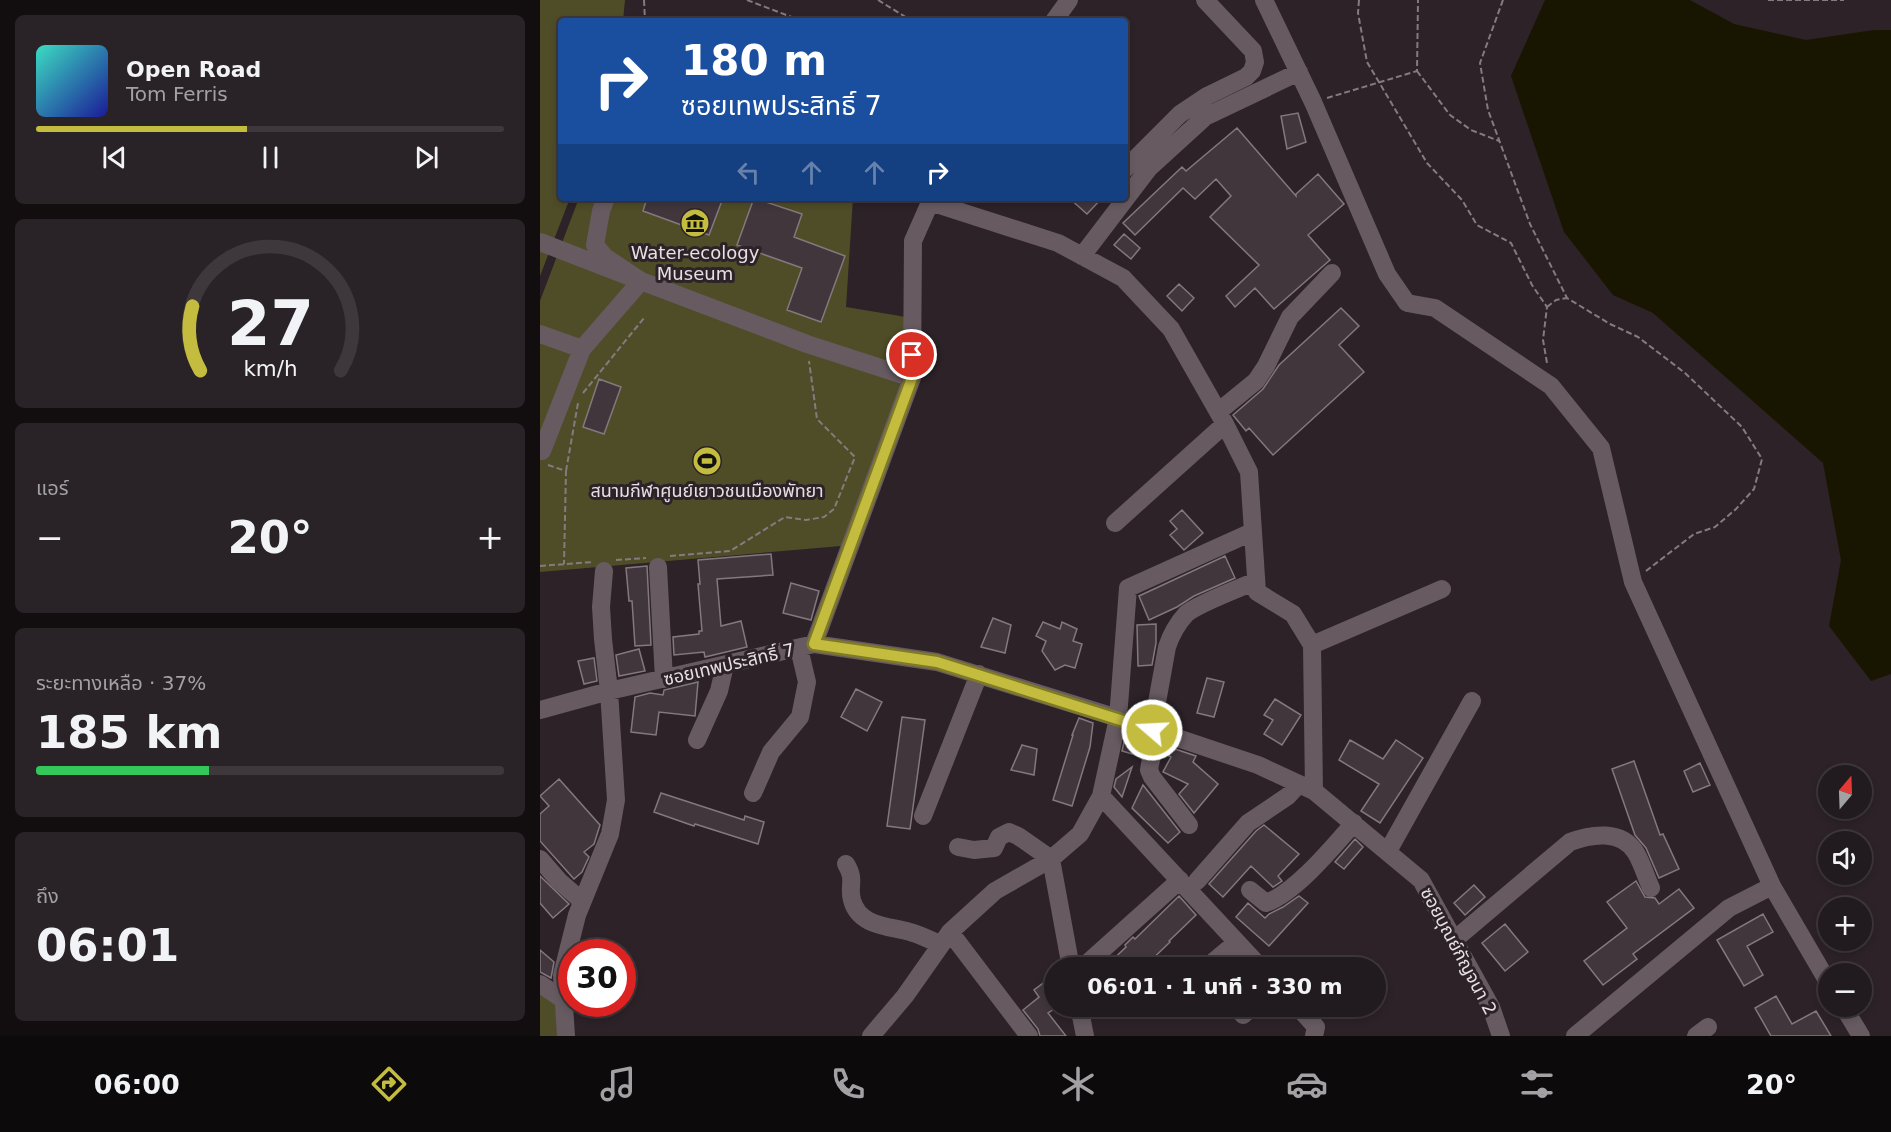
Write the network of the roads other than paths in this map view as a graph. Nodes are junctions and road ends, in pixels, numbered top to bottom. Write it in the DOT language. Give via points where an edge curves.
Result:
graph roads {
  1 [pos="1068,0"];
  2 [pos="1205,0"];
  3 [pos="1264,0"];
  4 [pos="1055,18"];
  5 [pos="1299,72"];
  6 [pos="1128,167"];
  7 [pos="1128,196"];
  8 [pos="605,201"];
  9 [pos="931,201"];
  10 [pos="934,201"];
  11 [pos="1124,201"];
  12 [pos="540,242"];
  13 [pos="1082,256"];
  14 [pos="1332,273"];
  15 [pos="641,281"];
  16 [pos="540,334"];
  17 [pos="582,348"];
  18 [pos="912,378"];
  19 [pos="1222,418"];
  20 [pos="541,456"];
  21 [pos="1114,523"];
  22 [pos="1252,532"];
  23 [pos="658,560"];
  24 [pos="605,565"];
  25 [pos="1256,581"];
  26 [pos="1442,589"];
  27 [pos="1312,645"];
  28 [pos="807,646"];
  29 [pos="725,665"];
  30 [pos="980,674"];
  31 [pos="664,679"];
  32 [pos="609,691"];
  33 [pos="1472,701"];
  34 [pos="540,710"];
  35 [pos="1118,718"];
  36 [pos="1155,731"];
  37 [pos="697,740"];
  38 [pos="1306,787"];
  39 [pos="753,792"];
  40 [pos="1101,796"];
  41 [pos="923,816"];
  42 [pos="1354,824"];
  43 [pos="1189,825"];
  44 [pos="958,847"];
  45 [pos="1388,851"];
  46 [pos="540,859"];
  47 [pos="1051,859"];
  48 [pos="846,864"];
  49 [pos="1188,880"];
  50 [pos="1772,886"];
  51 [pos="1652,888"];
  52 [pos="1250,890"];
  53 [pos="582,901"];
  54 [pos="945,938"];
  55 [pos="571,939"];
  56 [pos="1454,940"];
  57 [pos="1237,942"];
  58 [pos="1069,957"];
  59 [pos="1096,957"];
  60 [pos="1219,957"];
  61 [pos="1251,957"];
  62 [pos="1818,965"];
  63 [pos="540,984"];
  64 [pos="558,996"];
  65 [pos="565,1017"];
  66 [pos="1081,1017"];
  67 [pos="1307,1017"];
  68 [pos="1850,1017"];
  69 [pos="566,1036"];
  70 [pos="871,1036"];
  71 [pos="1029,1036"];
  72 [pos="1085,1036"];
  73 [pos="1314,1036"];
  74 [pos="1501,1036"];
  75 [pos="1575,1036"];
  76 [pos="1861,1036"];
  1 -- 4 [label="street"];
  2 -- 6 [label="street" via="1253,51 1252,71 1180,114"];
  3 -- 5 [label="street"];
  5 -- 7 [label="street" via="1205,117 1149,168"];
  5 -- 50 [label="street" via="1387,274 1407,303 1435,308 1551,386 1601,448 1633,582"];
  8 -- 15 [label="street" via="595,245 605,257"];
  9 -- 18 [label="street, ซอยเทพประสิทธิ์ 7" via="913,241"];
  10 -- 13 [label="street" via="1058,243"];
  11 -- 13 [label="street"];
  12 -- 15 [label="street"];
  13 -- 19 [label="street" via="1123,278 1171,329"];
  14 -- 19 [label="street" via="1290,317 1256,381"];
  15 -- 17 [label="street"];
  15 -- 18 [label="street" via="807,344"];
  16 -- 17 [label="street"];
  17 -- 20 [label="street"];
  18 -- 28 [label="street, ซอยเทพประสิทธิ์ 7"];
  19 -- 21 [label="street"];
  19 -- 22 [label="street" via="1248,472"];
  22 -- 25 [label="street"];
  22 -- 35 [label="street" via="1128,588"];
  23 -- 31 [label="street"];
  24 -- 32 [label="street" via="602,607"];
  25 -- 27 [label="street" via="1257,592 1293,614"];
  25 -- 36 [label="street" via="1188,612 1178,624 1167,647"];
  26 -- 27 [label="street"];
  27 -- 38 [label="street"];
  28 -- 29 [label="street, ซอยเทพประสิทธิ์ 7"];
  28 -- 30 [label="street, ซอยบุณย์กัญจนา 2" via="937,662"];
  28 -- 39 [label="street" via="807,682 800,717 771,752"];
  29 -- 31 [label="street, ซอยเทพประสิทธิ์ 7"];
  29 -- 37 [label="street" via="719,691"];
  30 -- 35 [label="street, ซอยบุณย์กัญจนา 2"];
  30 -- 41 [label="street"];
  31 -- 32 [label="street, ซอยเทพประสิทธิ์ 7"];
  32 -- 34 [label="street, ซอยเทพประสิทธิ์ 7"];
  32 -- 53 [label="street" via="616,800 610,834"];
  33 -- 45 [label="street"];
  35 -- 36 [label="street, ซอยบุณย์กัญจนา 2"];
  35 -- 40 [label="street"];
  36 -- 38 [label="street, ซอยบุณย์กัญจนา 2" via="1258,765"];
  36 -- 43 [label="street" via="1149,770"];
  38 -- 42 [label="street, ซอยบุณย์กัญจนา 2"];
  38 -- 49 [label="street" via="1248,823"];
  40 -- 47 [label="street" via="1080,834"];
  40 -- 49 [label="street"];
  42 -- 45 [label="street, ซอยบุณย์กัญจนา 2"];
  42 -- 52 [label="street" via="1305,877 1273,900 1266,903"];
  44 -- 47 [label="street" via="994,848 999,837 1009,832"];
  45 -- 56 [label="street, ซอยบุณย์กัญจนา 2" via="1421,880"];
  46 -- 53 [label="street"];
  47 -- 54 [label="street" via="995,891"];
  47 -- 58 [label="street"];
  48 -- 54 [label="street" via="853,880 851,900 871,923"];
  49 -- 57 [label="street"];
  49 -- 59 [label="street"];
  50 -- 62 [label="street"];
  50 -- 75 [label="street" via="1730,908"];
  51 -- 56 [label="street" via="1635,851 1624,840 1588,835 1570,842"];
  53 -- 55 [label="street"];
  54 -- 70 [label="street" via="905,996"];
  54 -- 71 [label="street"];
  56 -- 74 [label="street, ซอยบุณย์กัญจนา 2" via="1491,1006"];
  57 -- 60 [label="street"];
  57 -- 61 [label="street"];
  63 -- 64 [label="street"];
  65 -- 69 [label="street"];
  66 -- 72 [label="street"];
  67 -- 73 [label="street" via="1316,1027"];
  68 -- 76 [label="street"];
}
